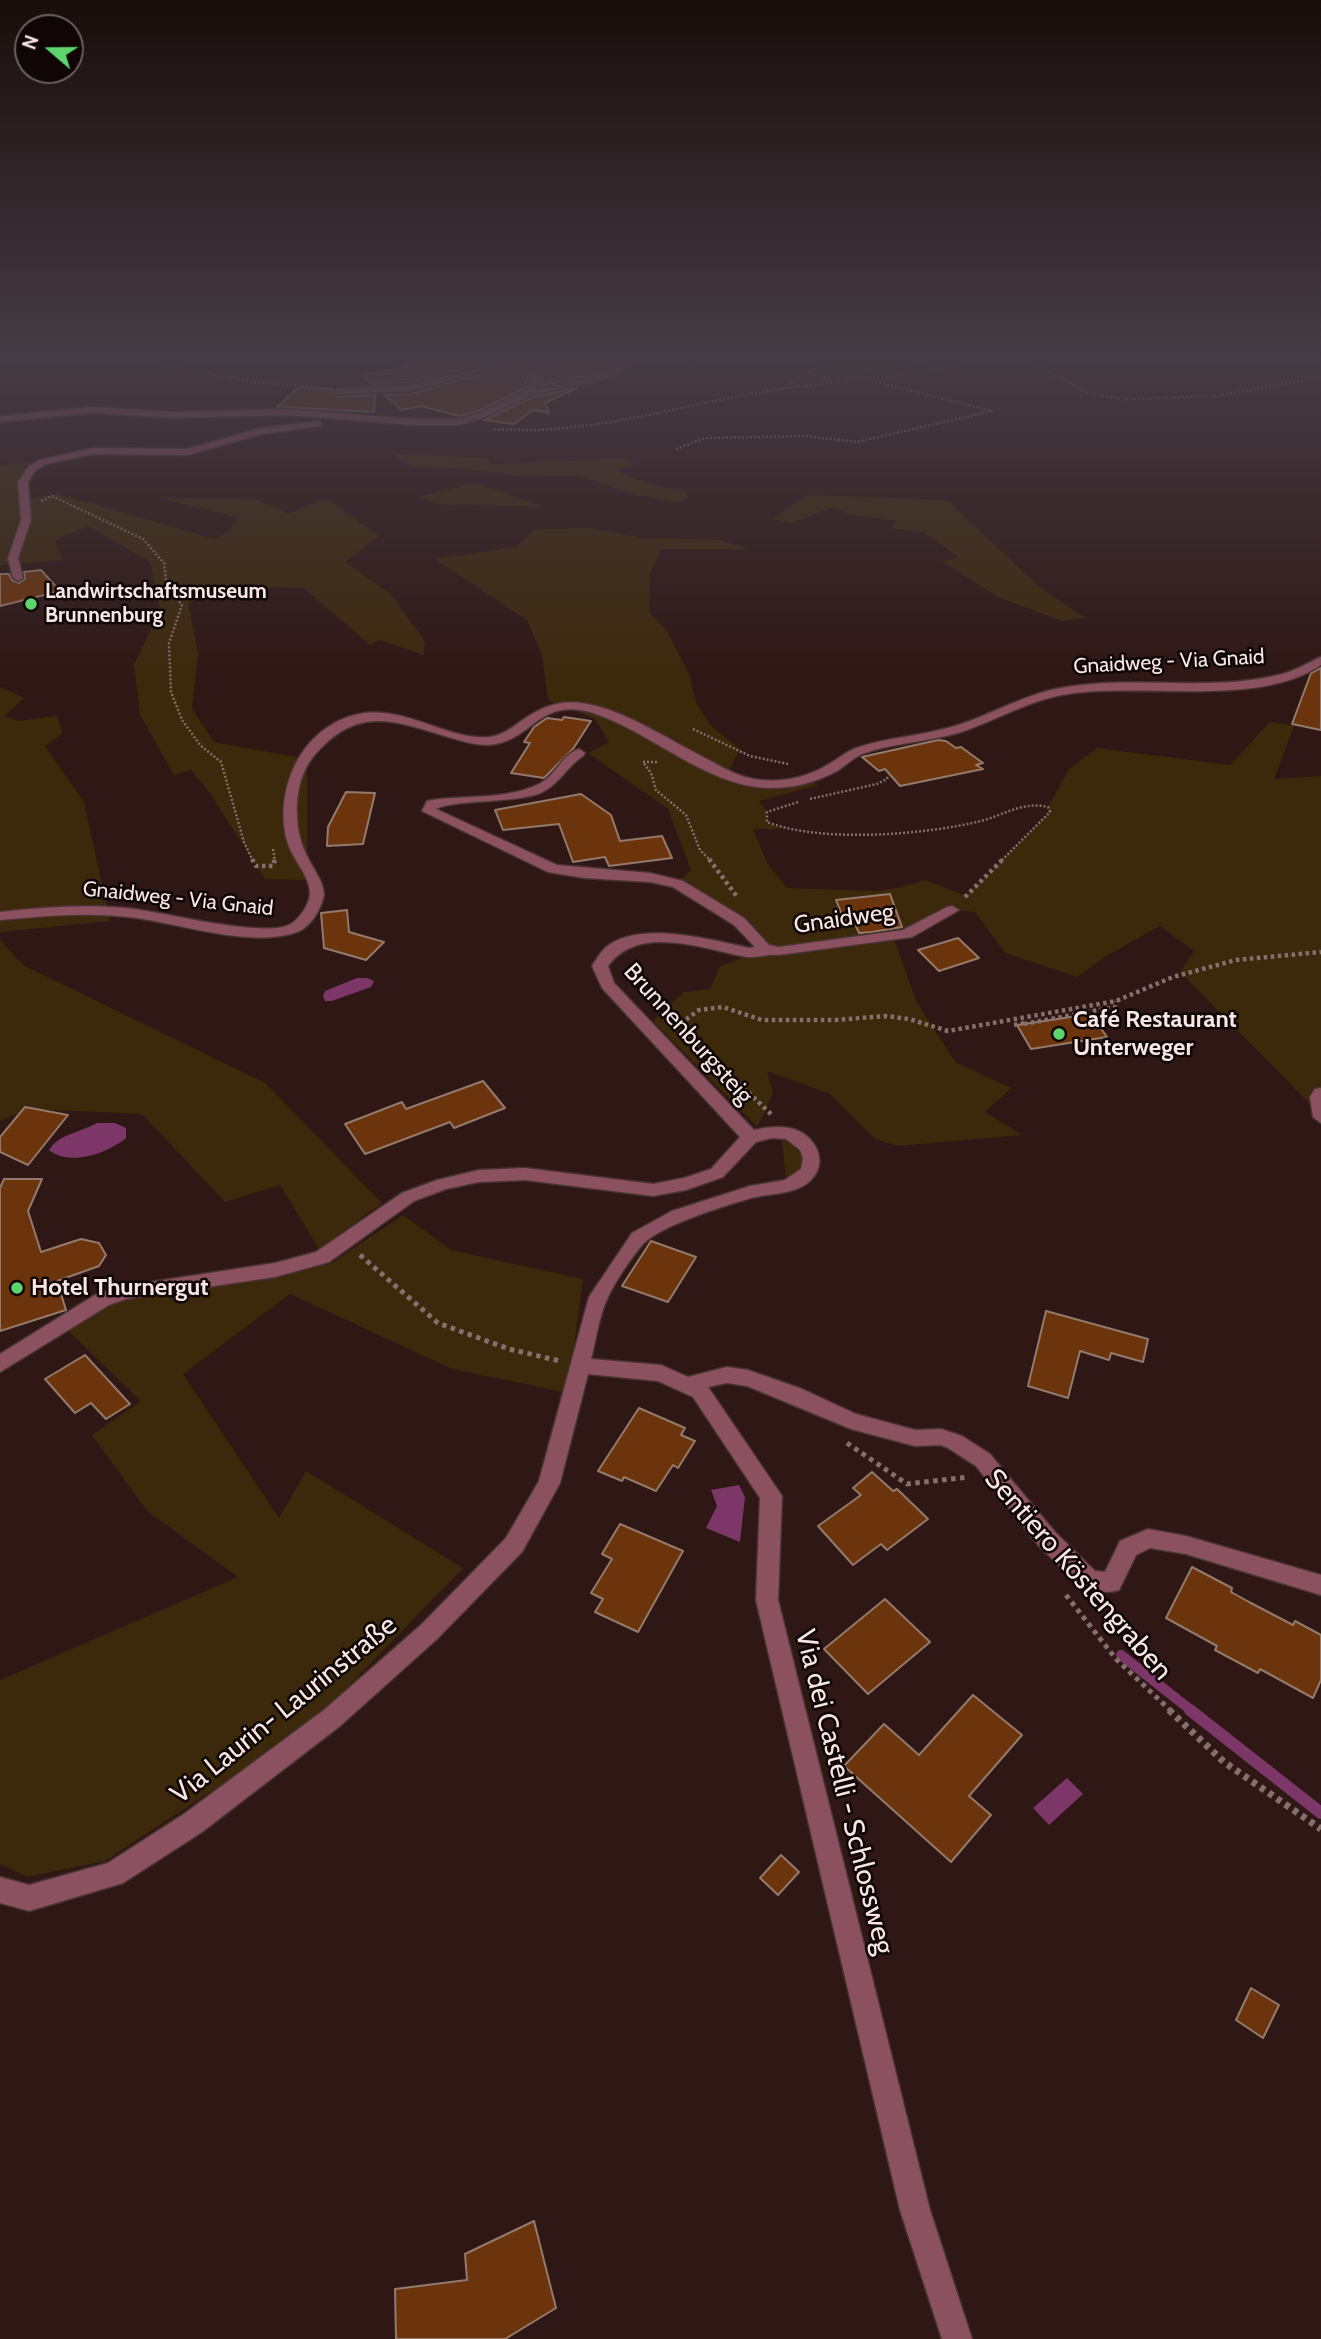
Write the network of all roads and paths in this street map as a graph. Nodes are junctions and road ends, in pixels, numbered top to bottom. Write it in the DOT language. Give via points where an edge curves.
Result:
graph roads {
  1 [pos="31,469"];
  2 [pos="52,496"];
  3 [pos="18,578"];
  4 [pos="1321,660"];
  5 [pos="693,729"];
  6 [pos="579,753"];
  7 [pos="667,764"];
  8 [pos="834,768"];
  9 [pos="888,775"];
  10 [pos="272,845"];
  11 [pos="740,901"];
  12 [pos="952,910"];
  13 [pos="0,916"];
  14 [pos="771,950"];
  15 [pos="1321,952"];
  16 [pos="1116,1001"];
  17 [pos="1014,1025"];
  18 [pos="1321,1093"];
  19 [pos="1321,1117"];
  20 [pos="772,1132"];
  21 [pos="750,1137"];
  22 [pos="351,1239"];
  23 [pos="0,1364"];
  24 [pos="581,1366"];
  25 [pos="686,1385"];
  26 [pos="843,1440"];
  27 [pos="977,1487"];
  28 [pos="1058,1584"];
  29 [pos="1321,1585"];
  30 [pos="1321,1829"];
  31 [pos="0,1890"];
  32 [pos="957,2339"];
  1 -- 3 [label="street" via="23,482 26,520 13,558"];
  2 -- 10 [label="path" via="143,539 164,563 167,588 182,605 169,643 171,692 200,745 221,762 244,842 256,866 273,866"];
  4 -- 8 [label="street, Gnaidweg - Via Gnaid" via="1298,674 1257,683 1061,691 1012,705 968,726 859,751"];
  5 -- 8 [label="path" via="760,759"];
  6 -- 14 [label="street" via="570,757 546,786 508,797 432,804 429,811 553,869 676,884 743,923"];
  7 -- 11 [label="path" via="643,762 656,790 686,815 699,850 719,869"];
  8 -- 13 [label="street, Gnaidweg - Via Gnaid" via="802,782 773,785 738,780 602,710 569,704 548,708 514,732 491,741 386,715 367,715 330,731 307,754 290,797 297,852 317,895 311,911 295,929 270,935 125,912"];
  9 -- 12 [label="path" via="877,784 775,807 765,817 772,825 792,831 890,832 960,825 1041,804 1048,807 1050,812"];
  12 -- 14 [label="street, Gnaidweg" via="907,934"];
  14 -- 21 [label="street, Brunnenburgsteig" via="751,953 656,937 627,943 605,955 600,966 607,985"];
  15 -- 16 [label="path" via="1236,960 1173,977"];
  16 -- 17 [label="path" via="1115,1007"];
  16 -- 20 [label="path" via="948,1031 886,1016 762,1020 723,1007 690,1015 684,1021 686,1033 771,1112"];
  18 -- 19 [label="street"];
  20 -- 21 [label="street"];
  20 -- 24 [label="street, Via Laurin- Laurinstraße" via="790,1134 808,1147 812,1158 804,1177 678,1216 638,1238 598,1297"];
  21 -- 22 [label="street" via="717,1173 653,1191 525,1174 443,1184 408,1197"];
  22 -- 23 [label="street" via="322,1257 275,1270 144,1288 102,1300"];
  22 -- 24 [label="path" via="438,1324 509,1349"];
  24 -- 25 [label="street, Via dei Castelli - Schlossweg" via="661,1373"];
  24 -- 31 [label="street, Via Laurin- Laurinstraße" via="549,1483 520,1535 429,1632 332,1718 193,1823 114,1874 29,1898"];
  25 -- 29 [label="street" via="727,1375 748,1378 851,1421 915,1438 941,1437 955,1442 983,1460 1047,1539 1089,1580 1111,1583 1128,1548 1148,1538"];
  25 -- 32 [label="street, Via dei Castelli - Schlossweg" via="700,1391 771,1496 767,1600 915,2210"];
  26 -- 27 [label="path, Sentiero Köstengraben" via="907,1484 969,1477"];
  28 -- 30 [label="path, Sentiero Köstengraben" via="1116,1660 1224,1762"];
}
